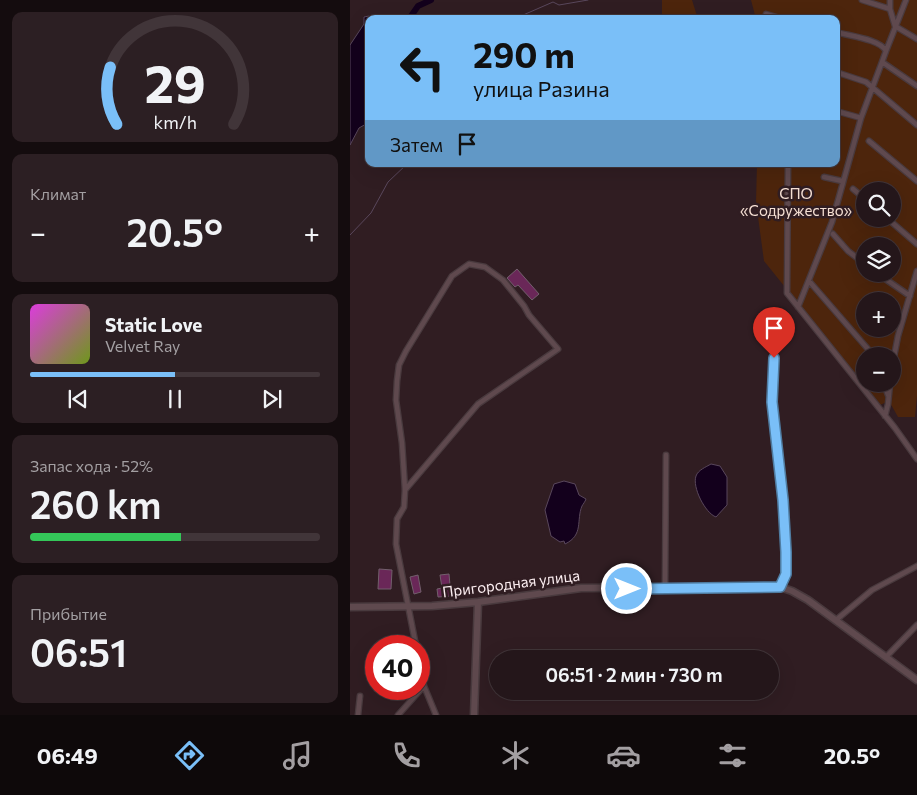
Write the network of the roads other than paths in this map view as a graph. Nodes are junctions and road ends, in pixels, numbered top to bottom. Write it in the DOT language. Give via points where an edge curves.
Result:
graph roads {
  1 [pos="862,0"];
  2 [pos="890,0"];
  3 [pos="906,0"];
  4 [pos="890,8"];
  5 [pos="766,14"];
  6 [pos="769,15"];
  7 [pos="895,26"];
  8 [pos="840,33"];
  9 [pos="917,40"];
  10 [pos="886,51"];
  11 [pos="882,62"];
  12 [pos="840,73"];
  13 [pos="917,86"];
  14 [pos="872,87"];
  15 [pos="840,112"];
  16 [pos="861,118"];
  17 [pos="917,125"];
  18 [pos="869,141"];
  19 [pos="788,167"];
  20 [pos="824,178"];
  21 [pos="842,181"];
  22 [pos="917,181"];
  23 [pos="853,189"];
  24 [pos="856,192"];
  25 [pos="897,227"];
  26 [pos="833,234"];
  27 [pos="917,244"];
  28 [pos="856,258"];
  29 [pos="917,271"];
  30 [pos="809,281"];
  31 [pos="890,282"];
  32 [pos="910,296"];
  33 [pos="798,307"];
  34 [pos="866,347"];
  35 [pos="896,347"];
  36 [pos="774,358"];
  37 [pos="887,392"];
  38 [pos="889,392"];
  39 [pos="889,399"];
  40 [pos="885,416"];
  41 [pos="666,455"];
  42 [pos="917,458"];
  43 [pos="405,490"];
  44 [pos="917,566"];
  45 [pos="780,587"];
  46 [pos="665,588"];
  47 [pos="478,602"];
  48 [pos="350,607"];
  49 [pos="409,607"];
  50 [pos="836,620"];
  51 [pos="917,625"];
  52 [pos="414,635"];
  53 [pos="886,657"];
  54 [pos="917,680"];
  55 [pos="360,696"];
  56 [pos="411,700"];
  57 [pos="430,700"];
  58 [pos="358,715"];
  59 [pos="398,715"];
  60 [pos="436,715"];
  61 [pos="474,715"];
  1 -- 4 [label="street"];
  2 -- 4 [label="street"];
  3 -- 7 [label="street"];
  4 -- 7 [label="street"];
  5 -- 6 [label="street"];
  7 -- 9 [label="street"];
  7 -- 10 [label="street"];
  8 -- 10 [label="street" via="879,44"];
  10 -- 11 [label="street"];
  11 -- 13 [label="street"];
  11 -- 14 [label="street"];
  12 -- 14 [label="street" via="861,79"];
  14 -- 16 [label="street"];
  14 -- 17 [label="street"];
  15 -- 16 [label="street"];
  16 -- 21 [label="street"];
  18 -- 22 [label="street"];
  19 -- 33 [label="street" via="786,293"];
  20 -- 21 [label="street"];
  21 -- 30 [label="street" via="832,222"];
  23 -- 24 [label="street"];
  25 -- 27 [label="street"];
  26 -- 28 [label="street"];
  29 -- 32 [label="street"];
  30 -- 33 [label="street"];
  30 -- 34 [label="street"];
  31 -- 32 [label="street"];
  32 -- 35 [label="street"];
  33 -- 40 [label="street"];
  36 -- 45 [label="street" via="772,402 786,552 786,574"];
  37 -- 39 [label="street"];
  38 -- 39 [label="street"];
  39 -- 40 [label="street"];
  40 -- 42 [label="street"];
  41 -- 46 [label="street"];
  43 -- 43 [label="street" via="396,394 400,365 452,276 469,264 481,266 503,280 558,349 478,404"];
  43 -- 49 [label="street" via="404,507 398,516 396,532"];
  44 -- 50 [label="street" via="872,590"];
  45 -- 46 [label="street, Пригородная улица"];
  45 -- 50 [label="street, Пригородная улица" via="801,595"];
  46 -- 47 [label="street, Пригородная улица" via="568,589"];
  47 -- 49 [label="street, Пригородная улица"];
  47 -- 61 [label="street"];
  48 -- 49 [label="street, Пригородная улица"];
  49 -- 52 [label="street"];
  50 -- 53 [label="street, Пригородная улица"];
  51 -- 53 [label="street"];
  53 -- 54 [label="street, Пригородная улица"];
  55 -- 58 [label="street"];
  56 -- 59 [label="street"];
  57 -- 60 [label="street"];
}
